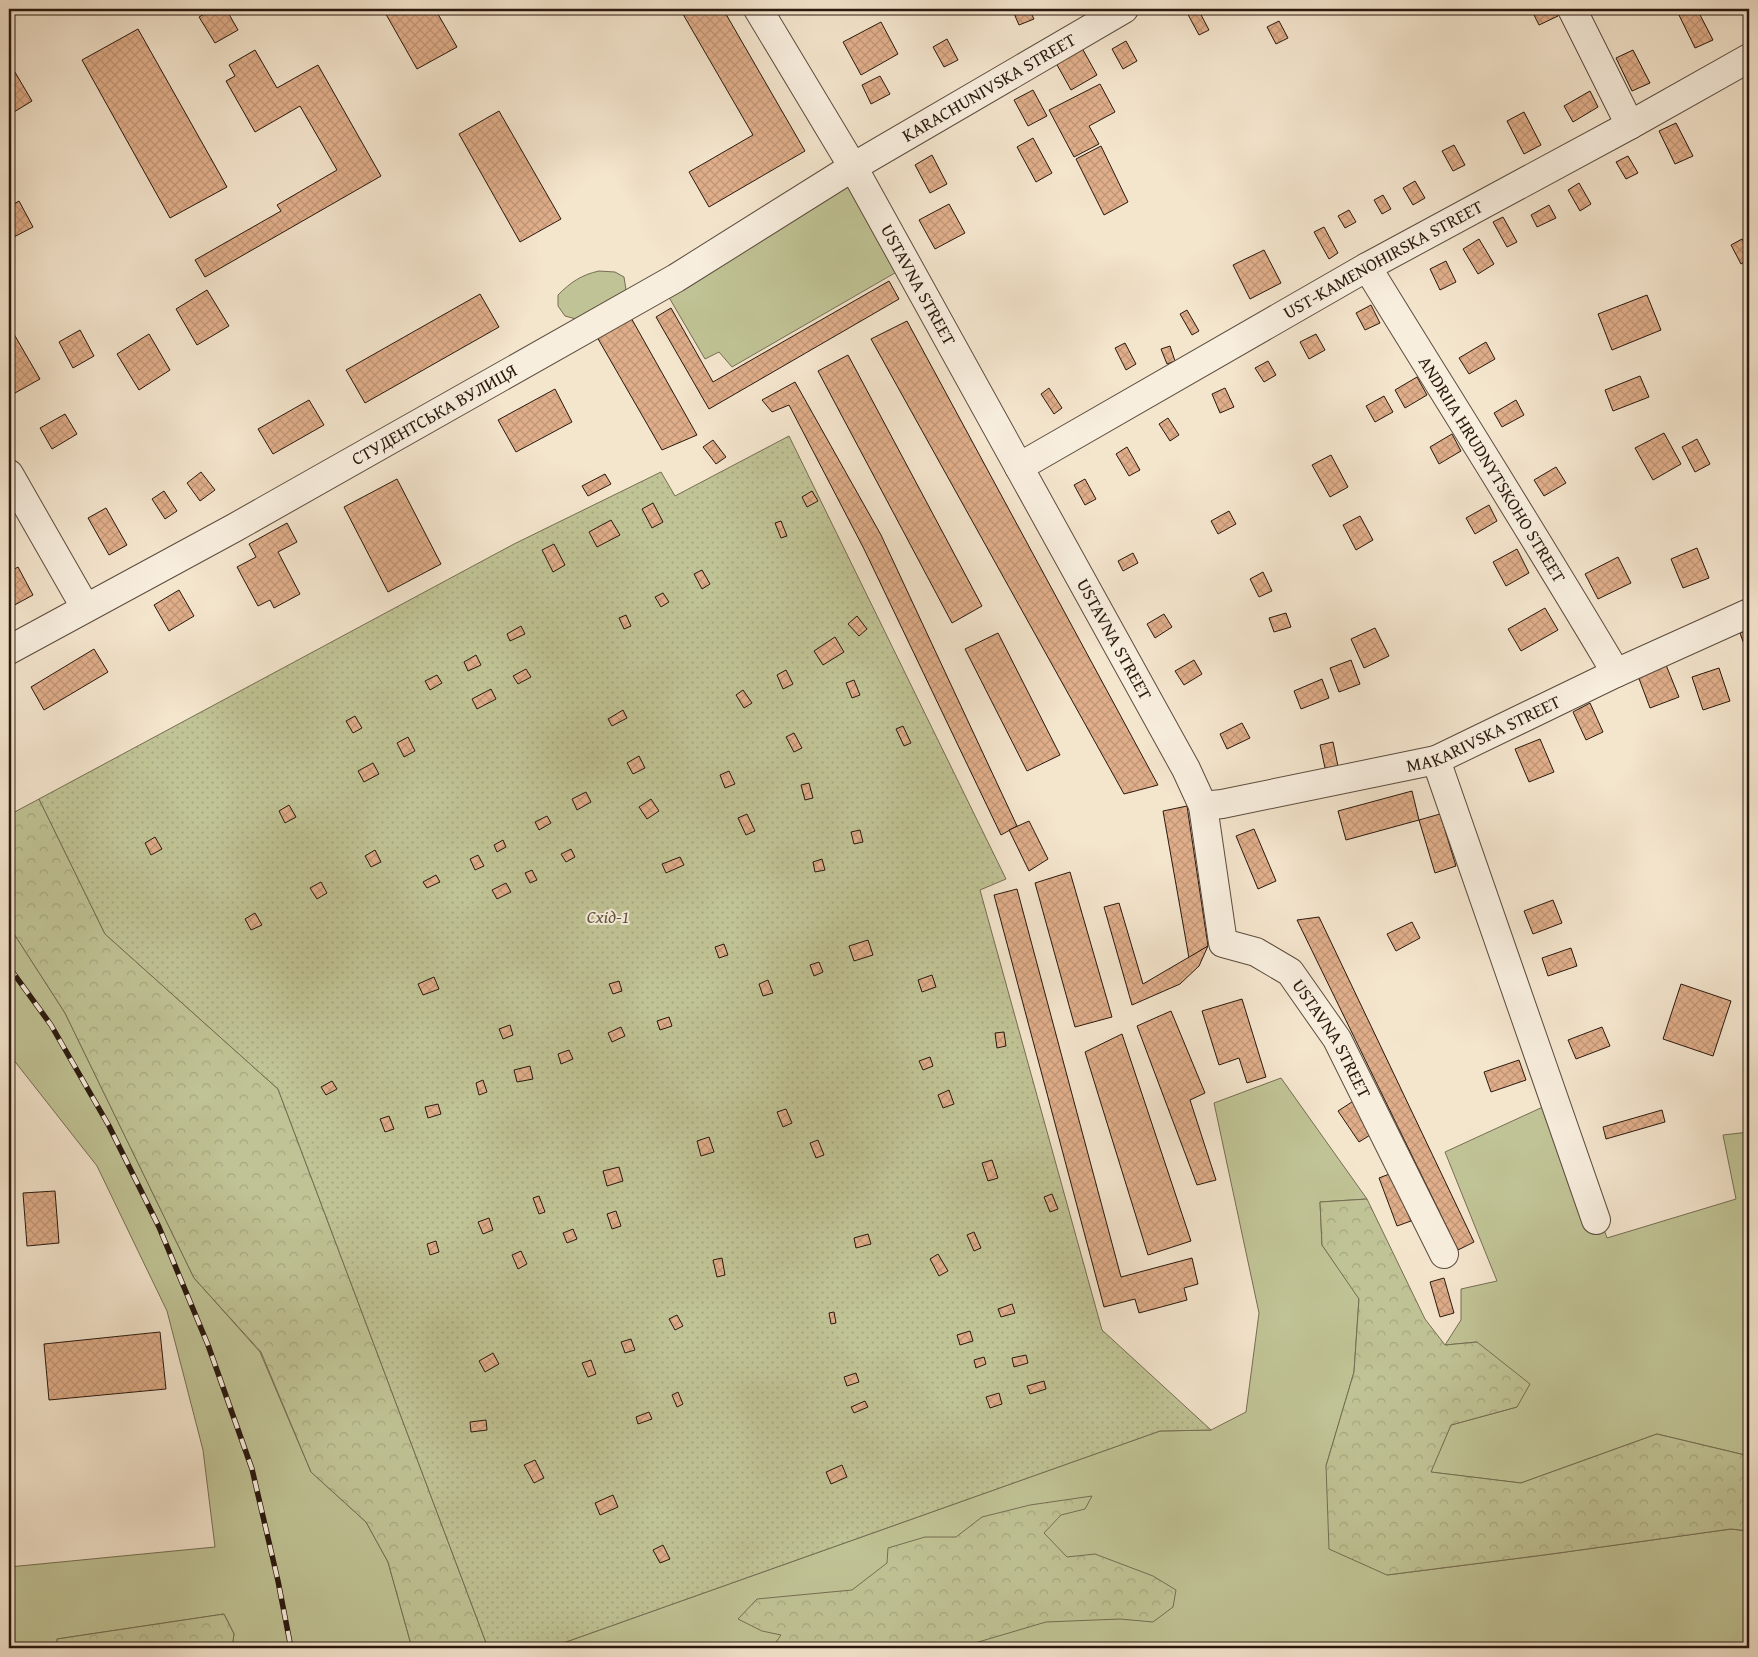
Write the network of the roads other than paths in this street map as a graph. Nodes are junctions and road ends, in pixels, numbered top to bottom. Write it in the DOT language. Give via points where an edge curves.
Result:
graph roads {
  1 [pos="758,9"];
  2 [pos="1124,9"];
  3 [pos="1572,9"];
  4 [pos="1749,58"];
  5 [pos="1630,125"];
  6 [pos="853,167"];
  7 [pos="1367,267"];
  8 [pos="1019,467"];
  9 [pos="9,474"];
  10 [pos="85,607"];
  11 [pos="1749,613"];
  12 [pos="9,650"];
  13 [pos="1616,673"];
  14 [pos="1436,760"];
  15 [pos="1203,806"];
  16 [pos="1596,1220"];
  17 [pos="1444,1254"];
  1 -- 6 [label="street, USTAVNA STREET"];
  2 -- 6 [label="street, KARACHUNIVSKA STREET"];
  3 -- 5 [label="street"];
  4 -- 5 [label="street, UST-KAMENOHIRSKA STREET"];
  5 -- 7 [label="street, UST-KAMENOHIRSKA STREET"];
  6 -- 8 [label="street, USTAVNA STREET"];
  6 -- 10 [label="street, СТУДЕНТСЬКА ВУЛИЦЯ" via="669,282 234,528"];
  7 -- 8 [label="street, UST-KAMENOHIRSKA STREET"];
  7 -- 13 [label="street, ANDRIIA HRUDNYTSKOHO STREET"];
  8 -- 15 [label="street, USTAVNA STREET" via="1186,769"];
  9 -- 10 [label="street"];
  10 -- 12 [label="street, СТУДЕНТСЬКА ВУЛИЦЯ"];
  11 -- 13 [label="street, MAKARIVSKA STREET"];
  13 -- 14 [label="street, MAKARIVSKA STREET"];
  14 -- 15 [label="street, MAKARIVSKA STREET"];
  14 -- 16 [label="street"];
  15 -- 17 [label="street, USTAVNA STREET" via="1223,944 1256,952 1290,972 1337,1039"];
}
